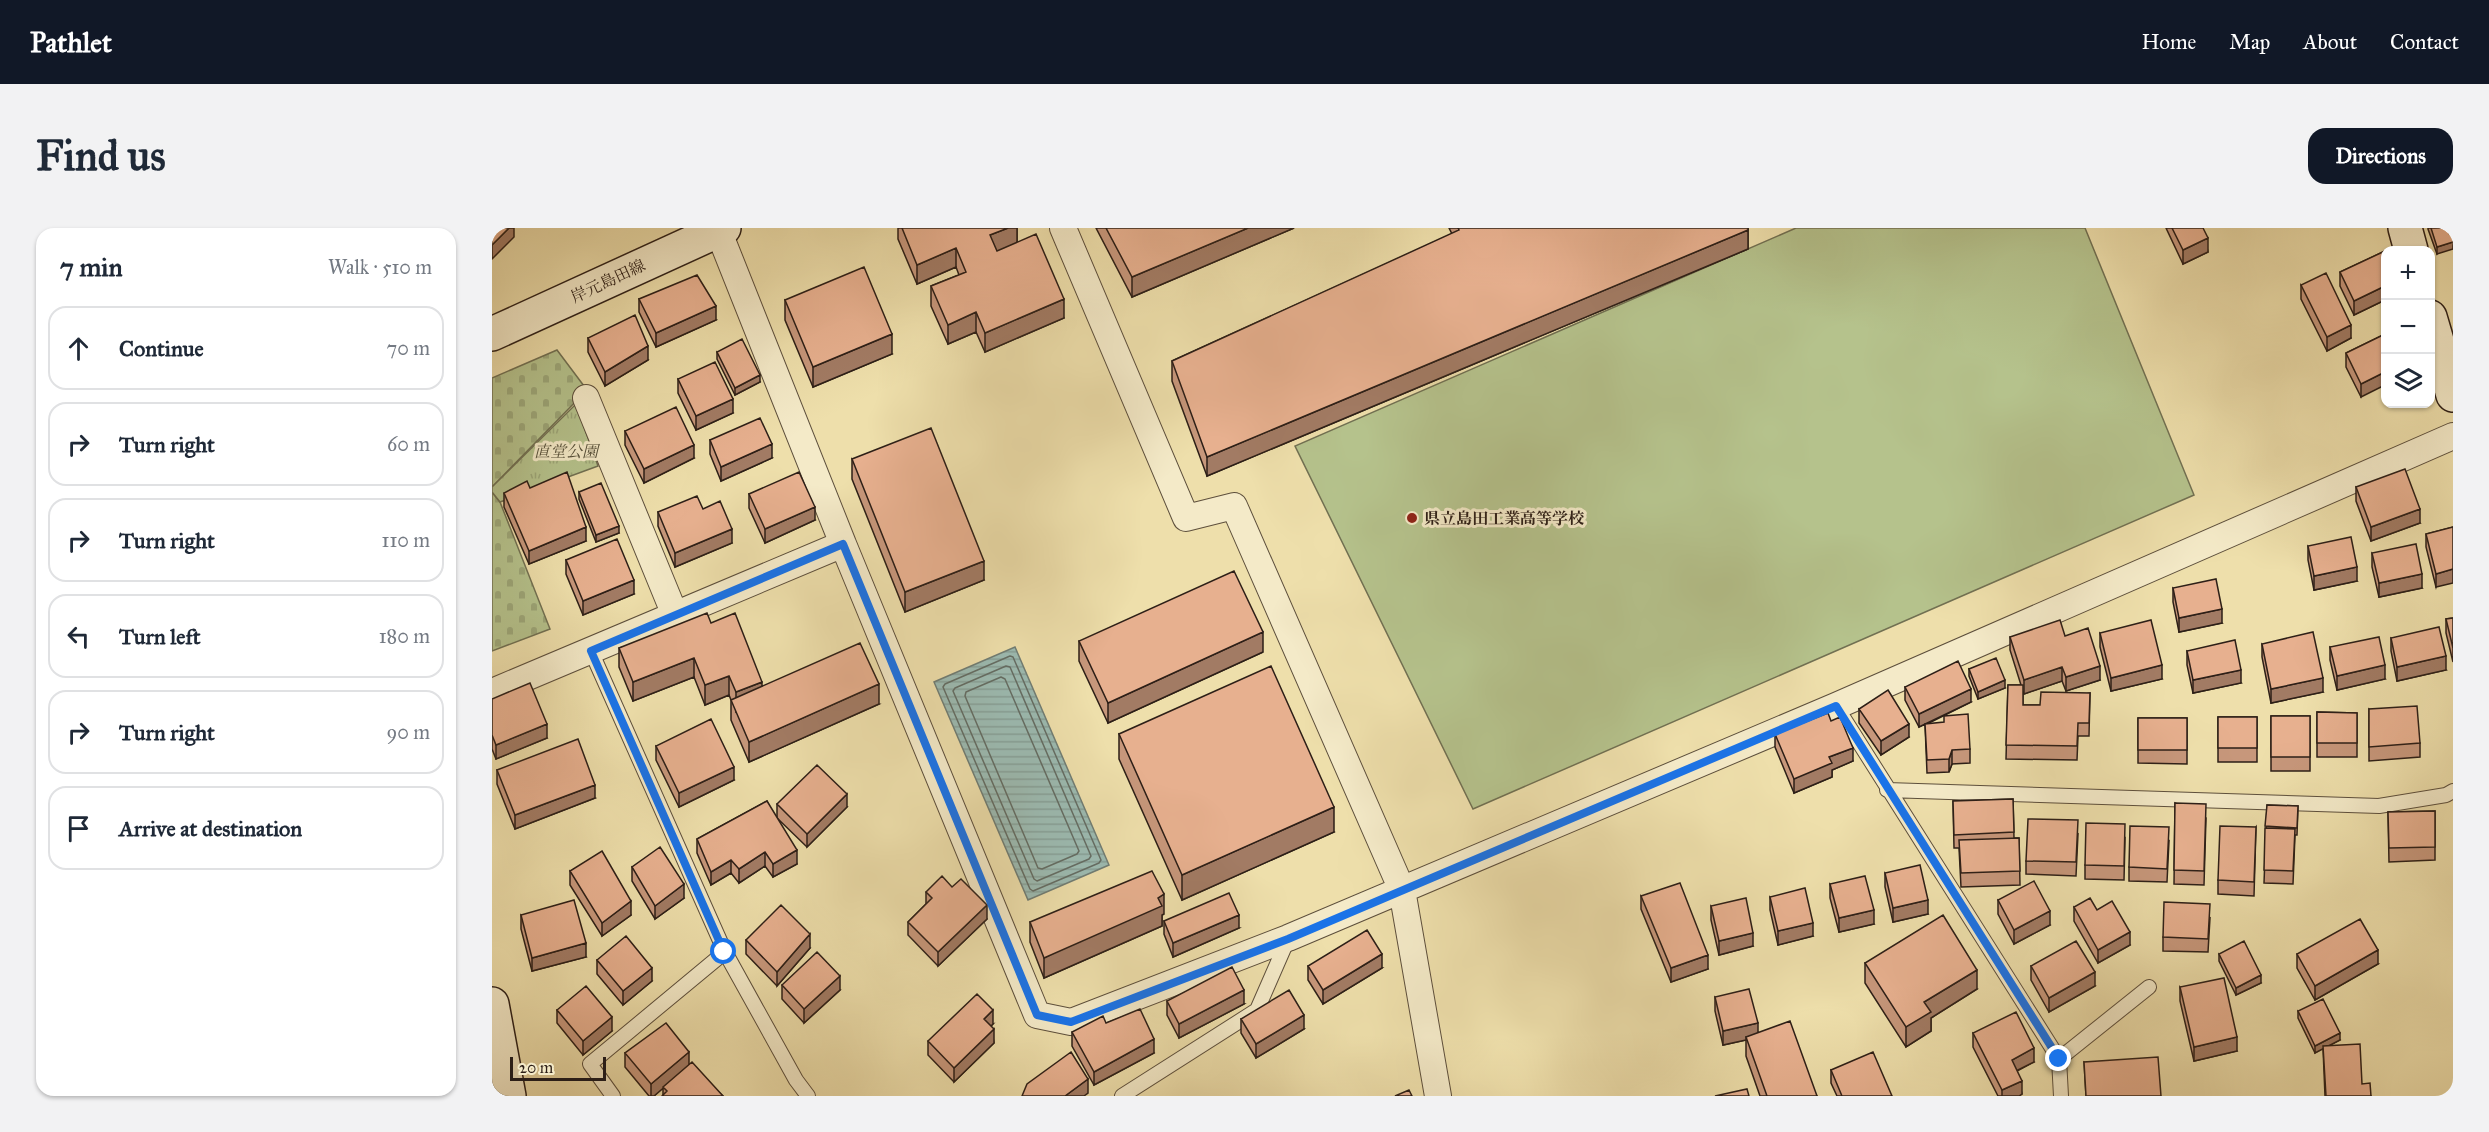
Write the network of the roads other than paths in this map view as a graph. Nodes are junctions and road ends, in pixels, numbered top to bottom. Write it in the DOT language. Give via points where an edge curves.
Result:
graph roads {
  1 [pos="1063,228"];
  2 [pos="2405,228"];
  3 [pos="721,229"];
  4 [pos="2410,246"];
  5 [pos="492,334"];
  6 [pos="2435,334"];
  7 [pos="2453,395"];
  8 [pos="586,398"];
  9 [pos="2453,436"];
  10 [pos="843,544"];
  11 [pos="675,615"];
  12 [pos="591,651"];
  13 [pos="492,692"];
  14 [pos="1836,706"];
  15 [pos="1887,790"];
  16 [pos="2453,791"];
  17 [pos="1402,890"];
  18 [pos="1288,939"];
  19 [pos="724,952"];
  20 [pos="2149,987"];
  21 [pos="492,1004"];
  22 [pos="2059,1059"];
  23 [pos="509,1096"];
  24 [pos="613,1096"];
  25 [pos="808,1096"];
  26 [pos="1122,1096"];
  27 [pos="1438,1096"];
  28 [pos="2061,1096"];
  1 -- 17 [label="street" via="1186,518 1234,506"];
  2 -- 4 [label="street"];
  3 -- 5 [label="street, 岸元島田線"];
  3 -- 10 [label="street"];
  6 -- 7 [label="street"];
  8 -- 11 [label="street"];
  9 -- 14 [label="street"];
  10 -- 11 [label="street"];
  10 -- 18 [label="street" via="1037,1015 1071,1022"];
  11 -- 12 [label="street"];
  12 -- 13 [label="street"];
  12 -- 19 [label="lane"];
  14 -- 15 [label="lane"];
  14 -- 17 [label="street"];
  15 -- 16 [label="lane" via="2379,806"];
  15 -- 22 [label="lane"];
  17 -- 18 [label="street"];
  17 -- 27 [label="street"];
  18 -- 26 [label="lane" via="1257,1010"];
  19 -- 24 [label="lane" via="590,1064"];
  19 -- 25 [label="lane"];
  20 -- 22 [label="lane"];
  21 -- 23 [label="street"];
  22 -- 28 [label="lane"];
}
